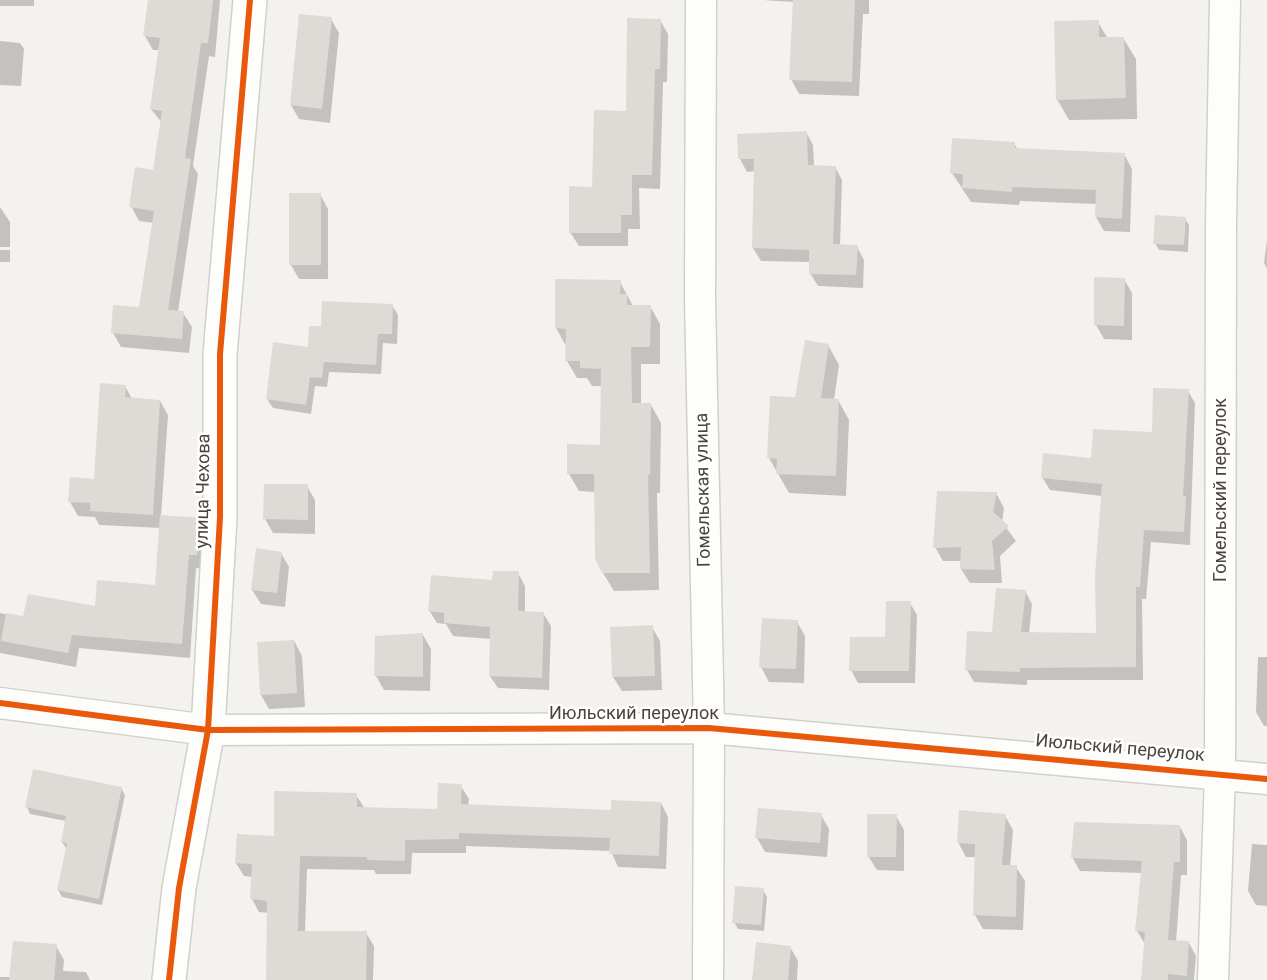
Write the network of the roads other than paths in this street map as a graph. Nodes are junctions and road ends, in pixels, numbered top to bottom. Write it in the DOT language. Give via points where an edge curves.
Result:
graph roads {
  1 [pos="250,0"];
  2 [pos="701,0"];
  3 [pos="1225,0"];
  4 [pos="0,704"];
  5 [pos="709,728"];
  6 [pos="208,730"];
  7 [pos="1221,773"];
  8 [pos="1267,779"];
  9 [pos="169,980"];
  10 [pos="708,980"];
  11 [pos="1213,980"];
  1 -- 6 [label="street, улица Чехова" via="220,354 220,517"];
  2 -- 5 [label="street, Гомельская улица" via="700,299"];
  3 -- 7 [label="street, Гомельский переулок"];
  4 -- 6 [label="street, Июльский переулок"];
  5 -- 6 [label="street, Июльский переулок"];
  5 -- 7 [label="street, Июльский переулок"];
  5 -- 10 [label="street, Гомельская улица"];
  6 -- 9 [label="street, улица Чехова" via="179,888"];
  7 -- 8 [label="street, Июльский переулок"];
  7 -- 11 [label="street, Гомельский переулок"];
}
